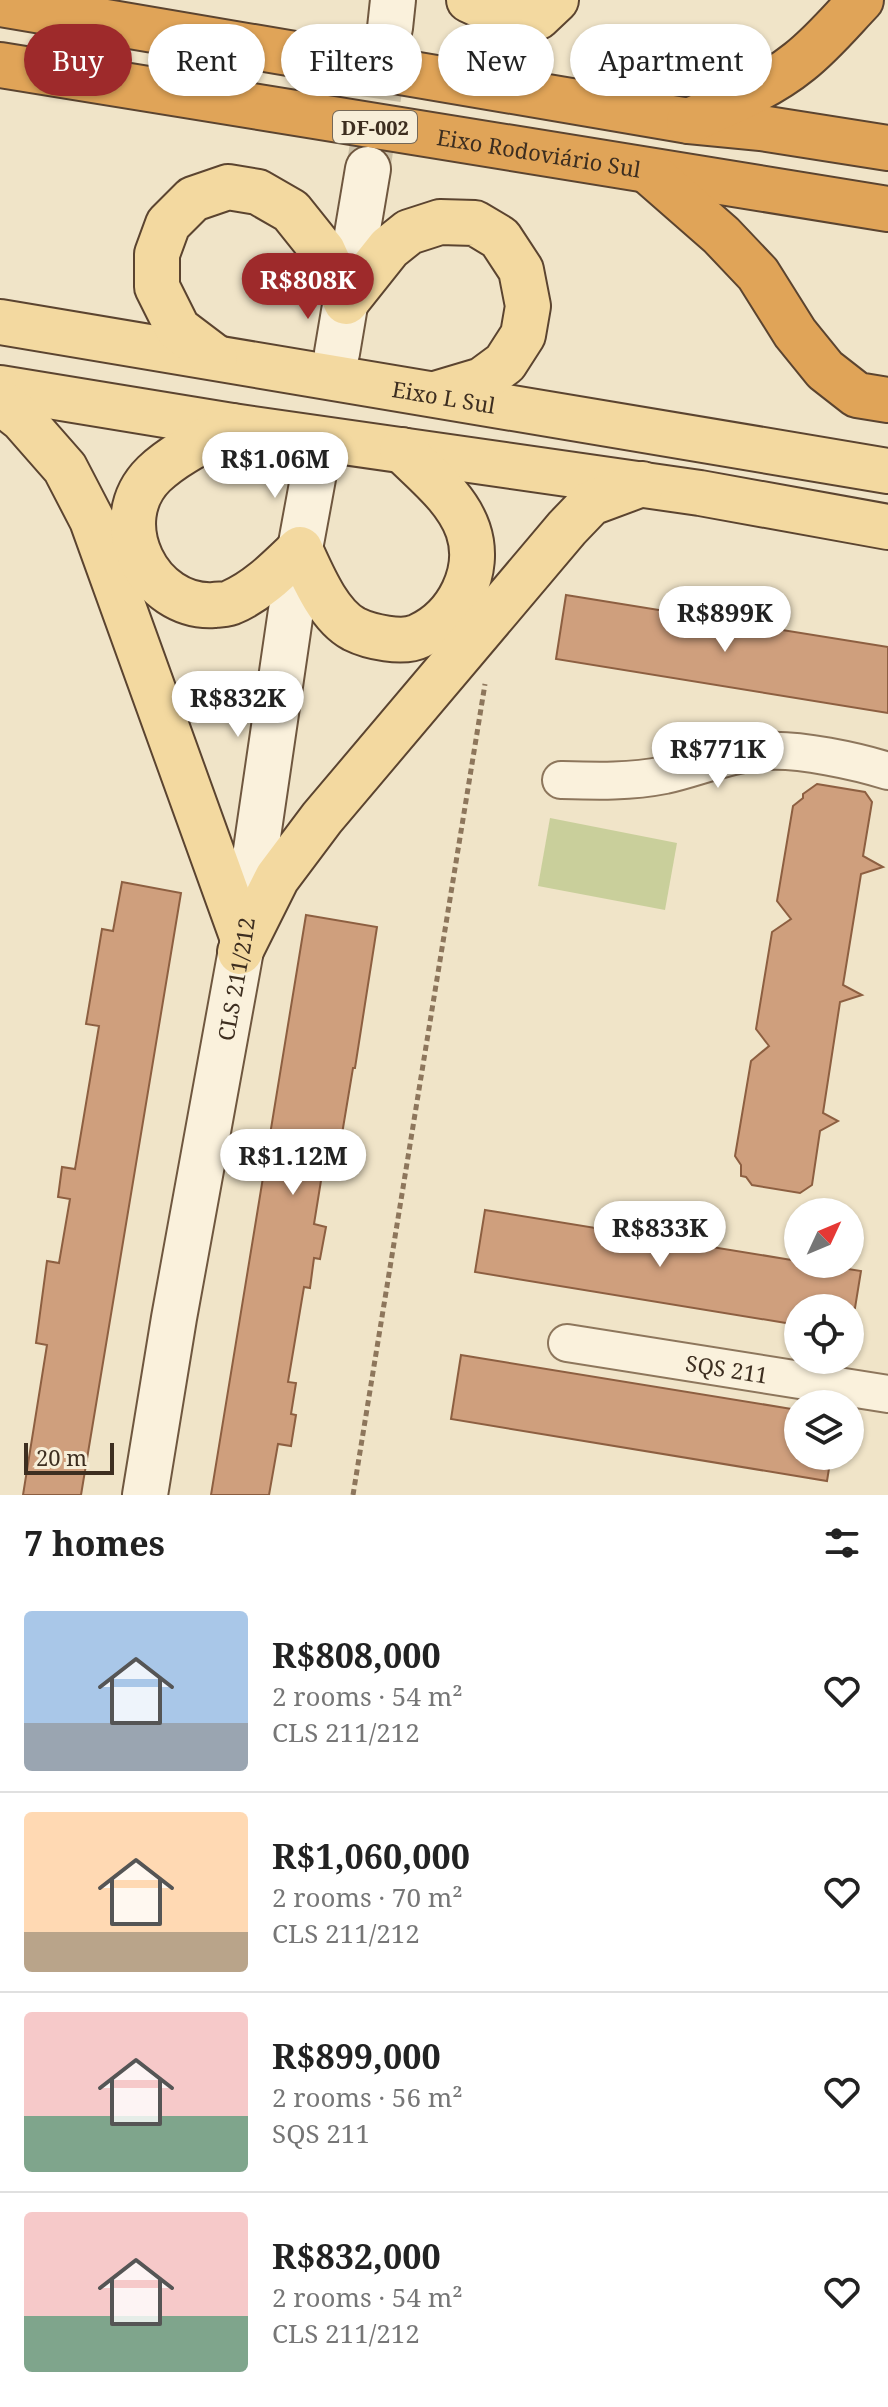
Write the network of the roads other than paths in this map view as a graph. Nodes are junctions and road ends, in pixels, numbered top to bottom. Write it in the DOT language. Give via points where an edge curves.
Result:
graph roads {
  1 [pos="469,0"];
  2 [pos="556,0"];
  3 [pos="861,0"];
  4 [pos="0,4"];
  5 [pos="0,65"];
  6 [pos="689,121"];
  7 [pos="888,148"];
  8 [pos="368,169"];
  9 [pos="649,172"];
  10 [pos="888,209"];
  11 [pos="346,302"];
  12 [pos="0,322"];
  13 [pos="337,353"];
  14 [pos="215,357"];
  15 [pos="0,388"];
  16 [pos="433,394"];
  17 [pos="888,400"];
  18 [pos="0,402"];
  19 [pos="232,426"];
  20 [pos="402,450"];
  21 [pos="316,462"];
  22 [pos="888,471"];
  23 [pos="642,484"];
  24 [pos="888,527"];
  25 [pos="300,549"];
  26 [pos="888,771"];
  27 [pos="561,780"];
  28 [pos="242,945"];
  29 [pos="567,1343"];
  30 [pos="888,1394"];
  31 [pos="145,1495"];
  1 -- 2 [label="main road" via="504,16 538,17"];
  3 -- 6 [label="highway" via="797,64"];
  4 -- 6 [label="highway"];
  5 -- 9 [label="highway, Eixo Rodoviário Sul / DF-002"];
  6 -- 7 [label="highway"];
  8 -- 11 [label="street"];
  9 -- 10 [label="highway, Eixo Rodoviário Sul / DF-002"];
  9 -- 17 [label="highway" via="758,274 825,370 857,395"];
  11 -- 13 [label="street"];
  11 -- 14 [label="main road" via="323,251 291,211 258,192 228,187 193,199 168,224 157,254 157,287 178,329"];
  11 -- 16 [label="main road" via="389,248 409,232 440,222 475,223 500,238 521,270 528,306 523,335 505,363 482,380"];
  12 -- 14 [label="main road, Eixo L Sul"];
  14 -- 16 [label="main road, Eixo L Sul"];
  15 -- 19 [label="main road"];
  16 -- 22 [label="main road, Eixo L Sul"];
  18 -- 28 [label="main road" via="65,468 92,520"];
  19 -- 20 [label="main road"];
  19 -- 25 [label="main road" via="152,476 133,507 134,540 144,569 172,596 201,606 230,603 265,582"];
  20 -- 23 [label="main road"];
  20 -- 25 [label="main road" via="452,500 468,529 474,561 463,595 442,621 417,637 383,639 352,628 325,601"];
  21 -- 25 [label="street, CLS 211/212"];
  23 -- 24 [label="main road"];
  23 -- 28 [label="main road" via="591,503 567,528 322,818 277,878"];
  25 -- 28 [label="street, CLS 211/212"];
  26 -- 27 [label="street" via="770,750 627,782"];
  28 -- 31 [label="street, CLS 211/212"];
  29 -- 30 [label="street, SQS 211"];
}
